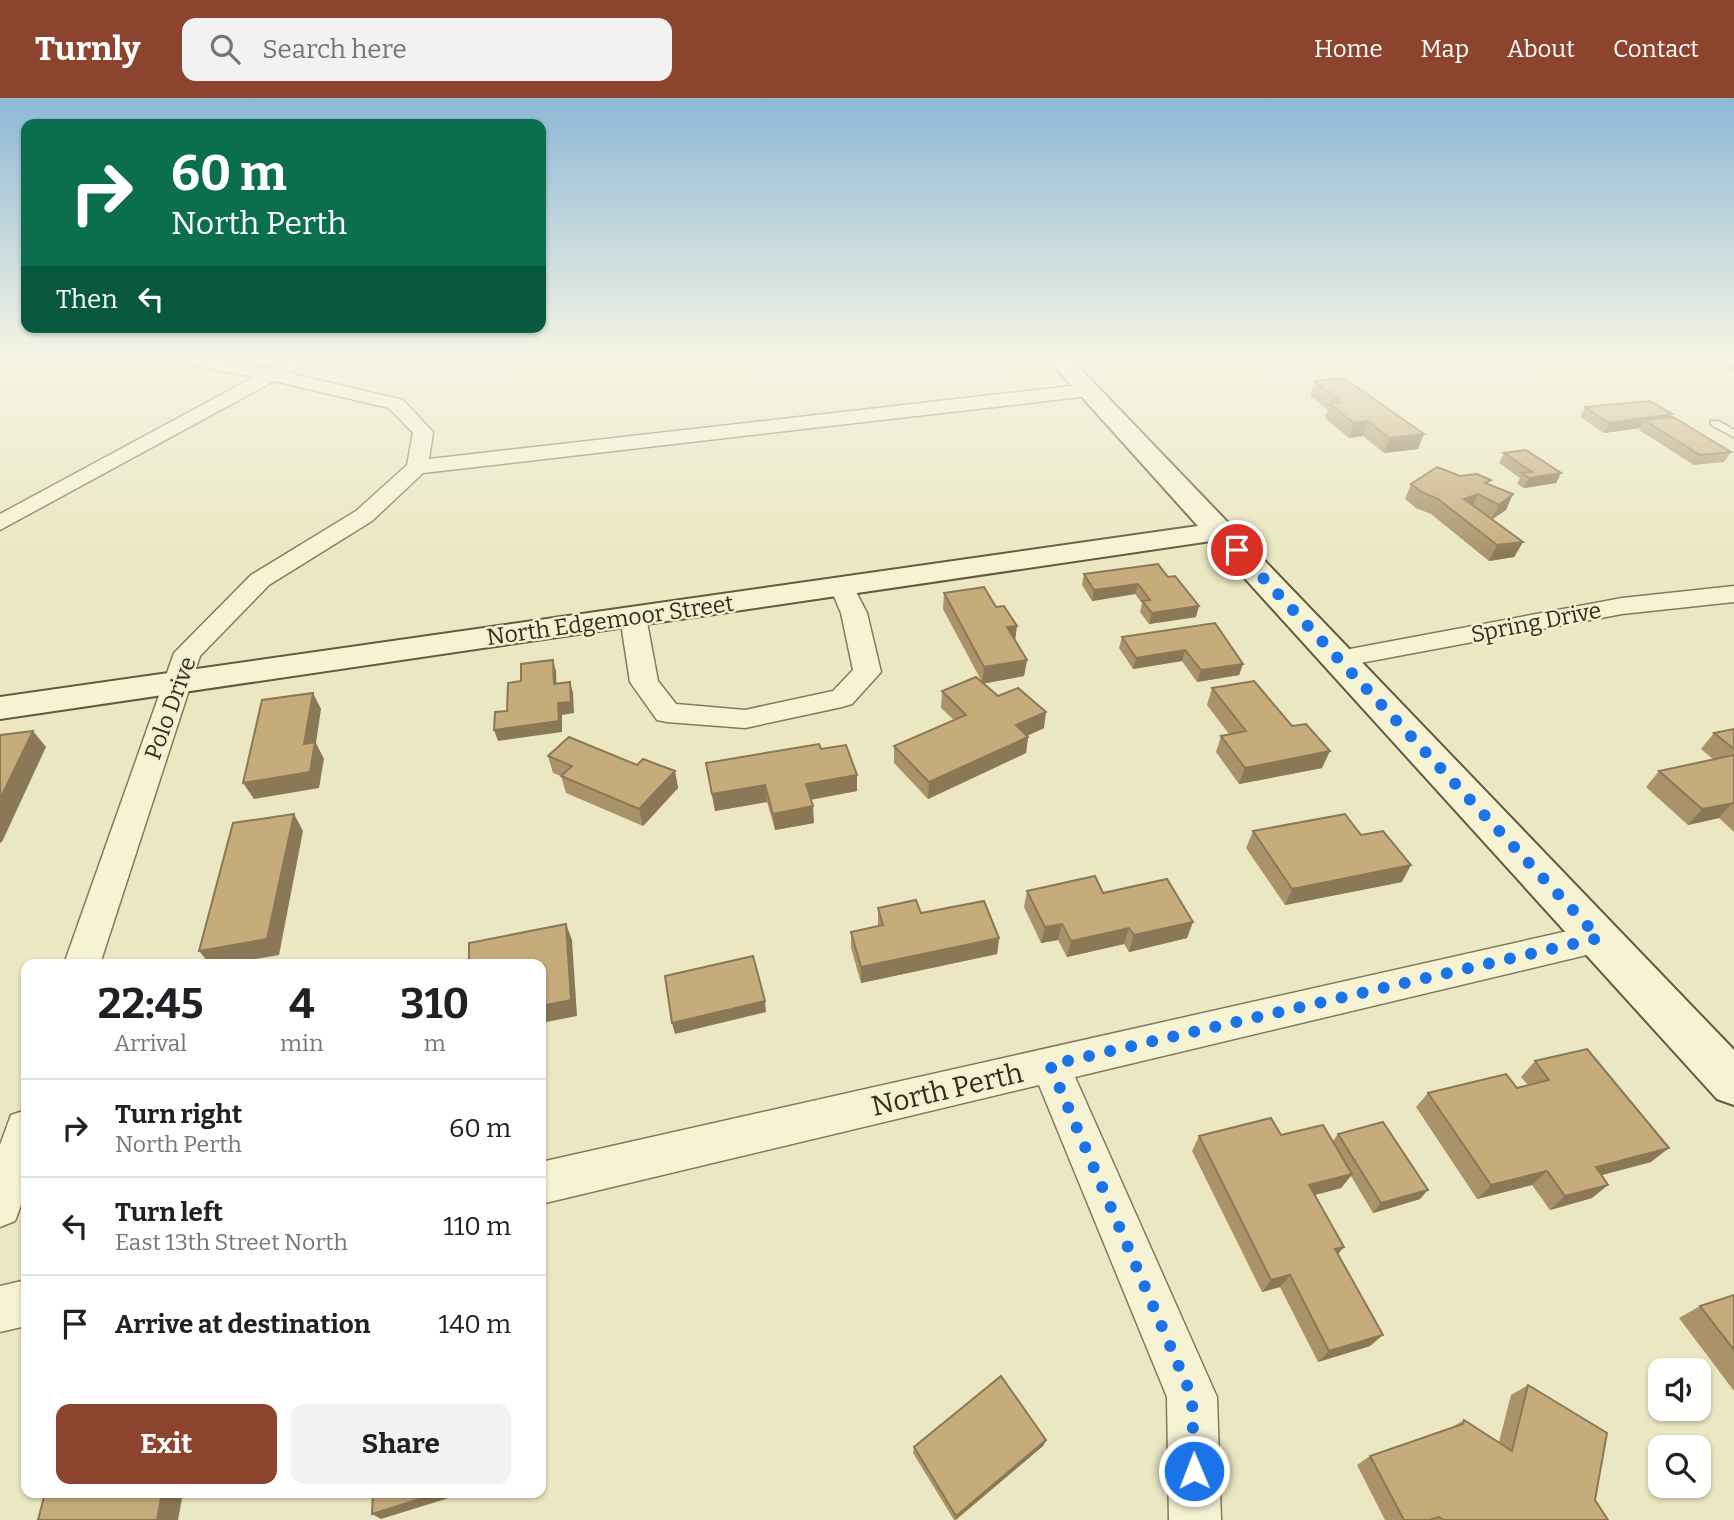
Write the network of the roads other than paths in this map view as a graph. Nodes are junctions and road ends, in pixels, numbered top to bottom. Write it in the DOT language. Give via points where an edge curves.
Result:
graph roads {
  1 [pos="182,423"];
  2 [pos="415,423"];
  3 [pos="797,423"];
  4 [pos="1119,423"];
  5 [pos="1715,423"];
  6 [pos="1734,434"];
  7 [pos="417,467"];
  8 [pos="0,498"];
  9 [pos="31,506"];
  10 [pos="0,523"];
  11 [pos="1220,531"];
  12 [pos="842,587"];
  13 [pos="1734,594"];
  14 [pos="633,617"];
  15 [pos="1339,659"];
  16 [pos="178,682"];
  17 [pos="0,709"];
  18 [pos="1599,938"];
  19 [pos="84,959"];
  20 [pos="1050,1065"];
  21 [pos="1734,1083"];
  22 [pos="21,1144"];
  23 [pos="546,1182"];
  24 [pos="0,1206"];
  25 [pos="21,1304"];
  26 [pos="0,1309"];
  27 [pos="1195,1520"];
  1 -- 9 [label="street"];
  2 -- 7 [label="street" via="423,432"];
  3 -- 7 [label="street"];
  4 -- 11 [label="street"];
  5 -- 6 [label="lane"];
  7 -- 16 [label="street, Polo Drive" via="364,516 260,580 187,653"];
  8 -- 9 [label="street"];
  9 -- 10 [label="street"];
  11 -- 12 [label="street, North Edgemoor Street"];
  11 -- 15 [label="street"];
  12 -- 14 [label="street, North Edgemoor Street"];
  12 -- 14 [label="street" via="854,613 867,672 842,698 745,719 667,712 644,682"];
  13 -- 15 [label="street, Spring Drive" via="1622,606"];
  14 -- 16 [label="street, North Edgemoor Street"];
  15 -- 18 [label="street"];
  16 -- 17 [label="street, North Edgemoor Street"];
  16 -- 19 [label="street, Polo Drive"];
  18 -- 20 [label="street, North Perth"];
  18 -- 21 [label="street"];
  20 -- 23 [label="street, North Perth"];
  20 -- 27 [label="street" via="1192,1397"];
  22 -- 24 [label="street"];
  25 -- 26 [label="street"];
}
